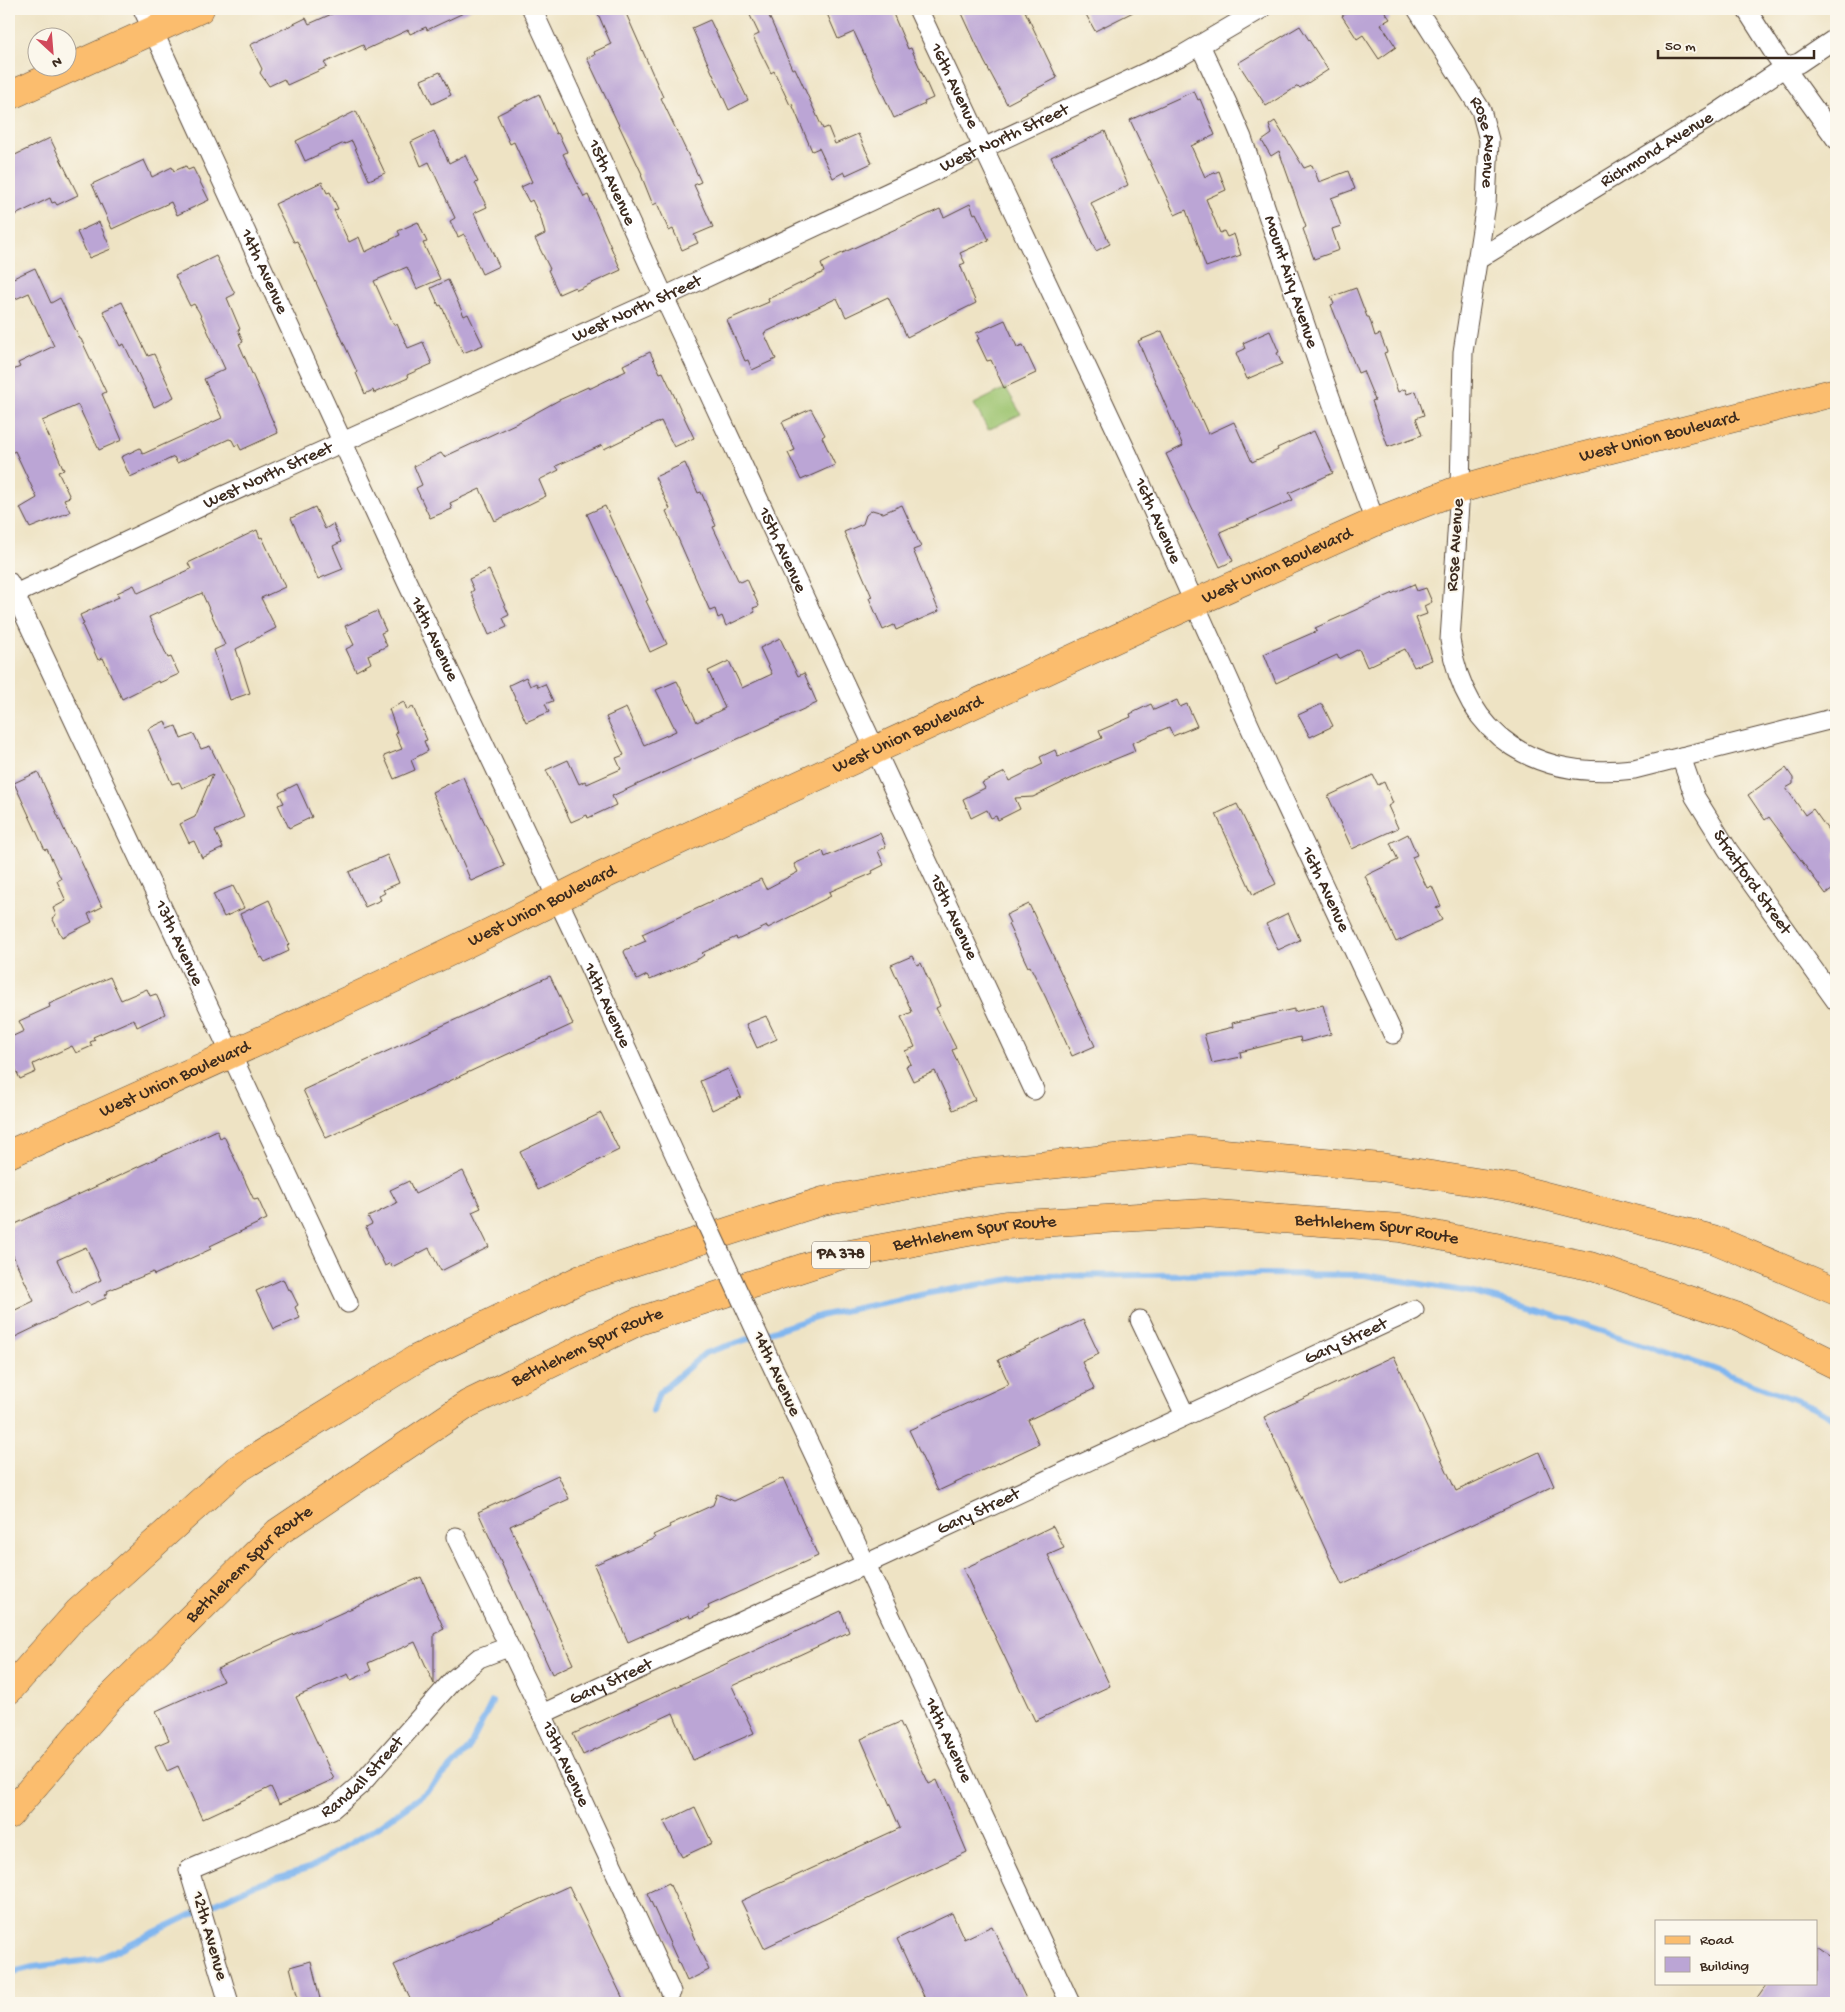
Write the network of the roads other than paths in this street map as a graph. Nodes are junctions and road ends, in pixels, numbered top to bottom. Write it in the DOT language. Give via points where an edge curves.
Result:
graph roads {
  1 [pos="200,9"];
  2 [pos="532,9"];
  3 [pos="918,9"];
  4 [pos="1261,9"];
  5 [pos="1418,9"];
  6 [pos="1746,9"];
  7 [pos="148,20"];
  8 [pos="1836,38"];
  9 [pos="1200,45"];
  10 [pos="1785,67"];
  11 [pos="9,96"];
  12 [pos="1836,139"];
  13 [pos="982,148"];
  14 [pos="1477,260"];
  15 [pos="664,297"];
  16 [pos="1836,392"];
  17 [pos="343,442"];
  18 [pos="1460,489"];
  19 [pos="1375,522"];
  20 [pos="11,591"];
  21 [pos="1195,603"];
  22 [pos="1836,718"];
  23 [pos="875,752"];
  24 [pos="1681,757"];
  25 [pos="557,899"];
  26 [pos="1836,1001"];
  27 [pos="1393,1034"];
  28 [pos="232,1054"];
  29 [pos="1034,1090"];
  30 [pos="9,1154"];
  31 [pos="1836,1291"];
  32 [pos="348,1303"];
  33 [pos="1414,1310"];
  34 [pos="1140,1320"];
  35 [pos="1836,1365"];
  36 [pos="1185,1415"];
  37 [pos="456,1537"];
  38 [pos="865,1564"];
  39 [pos="508,1647"];
  40 [pos="9,1690"];
  41 [pos="542,1714"];
  42 [pos="9,1815"];
  43 [pos="189,1870"];
  44 [pos="671,1992"];
  45 [pos="229,2003"];
  46 [pos="1070,2003"];
  1 -- 7 [label="main road"];
  2 -- 15 [label="street, 15th Avenue"];
  3 -- 13 [label="street, 16th Avenue"];
  4 -- 9 [label="street, West North Street"];
  5 -- 14 [label="street, Rose Avenue" via="1484,119 1488,140 1486,204"];
  6 -- 10 [label="street"];
  7 -- 11 [label="main road"];
  7 -- 17 [label="street, 14th Avenue"];
  8 -- 10 [label="street, Richmond Avenue" via="1799,63"];
  9 -- 13 [label="street, West North Street"];
  9 -- 19 [label="street, Mount Airy Avenue" via="1242,138"];
  10 -- 12 [label="street"];
  10 -- 14 [label="street, Richmond Avenue" via="1717,113"];
  13 -- 15 [label="street, West North Street"];
  13 -- 21 [label="street, 16th Avenue"];
  14 -- 18 [label="street, Rose Avenue" via="1463,352"];
  15 -- 17 [label="street, West North Street"];
  15 -- 23 [label="street, 15th Avenue"];
  16 -- 18 [label="main road, West Union Boulevard"];
  17 -- 20 [label="street, West North Street"];
  17 -- 25 [label="street, 14th Avenue"];
  18 -- 19 [label="main road, West Union Boulevard"];
  18 -- 24 [label="street, Rose Avenue" via="1450,640 1459,681 1486,725 1521,752 1548,764 1576,770 1634,769"];
  19 -- 21 [label="main road, West Union Boulevard"];
  20 -- 28 [label="street, 13th Avenue"];
  21 -- 23 [label="main road, West Union Boulevard"];
  21 -- 27 [label="street, 16th Avenue"];
  22 -- 24 [label="street, Rose Avenue"];
  23 -- 25 [label="main road, West Union Boulevard"];
  23 -- 29 [label="street, 15th Avenue"];
  24 -- 26 [label="street, Stratford Street" via="1695,797 1728,850"];
  25 -- 28 [label="main road, West Union Boulevard"];
  25 -- 38 [label="street, 14th Avenue, bridge"];
  28 -- 30 [label="main road, West Union Boulevard"];
  28 -- 32 [label="street, 13th Avenue"];
  31 -- 40 [label="main road" via="1713,1239 1514,1188 1381,1168 1190,1150 973,1173 823,1201 581,1279 416,1359 236,1470 78,1612"];
  33 -- 36 [label="street, Gary Street"];
  34 -- 36 [label="street"];
  35 -- 42 [label="main road, Bethlehem Spur Route / PA 378" via="1741,1318 1590,1266 1400,1228 1204,1213 1006,1225 839,1256 639,1321 468,1404 278,1532 108,1700"];
  36 -- 38 [label="street, Gary Street"];
  37 -- 39 [label="street, 13th Avenue"];
  38 -- 41 [label="street, Gary Street"];
  38 -- 46 [label="street, 14th Avenue"];
  39 -- 41 [label="street, 13th Avenue"];
  39 -- 43 [label="street, Randall Street" via="479,1658 453,1680 361,1784 332,1810"];
  41 -- 44 [label="street, 13th Avenue"];
  43 -- 45 [label="street, 12th Avenue"];
}
